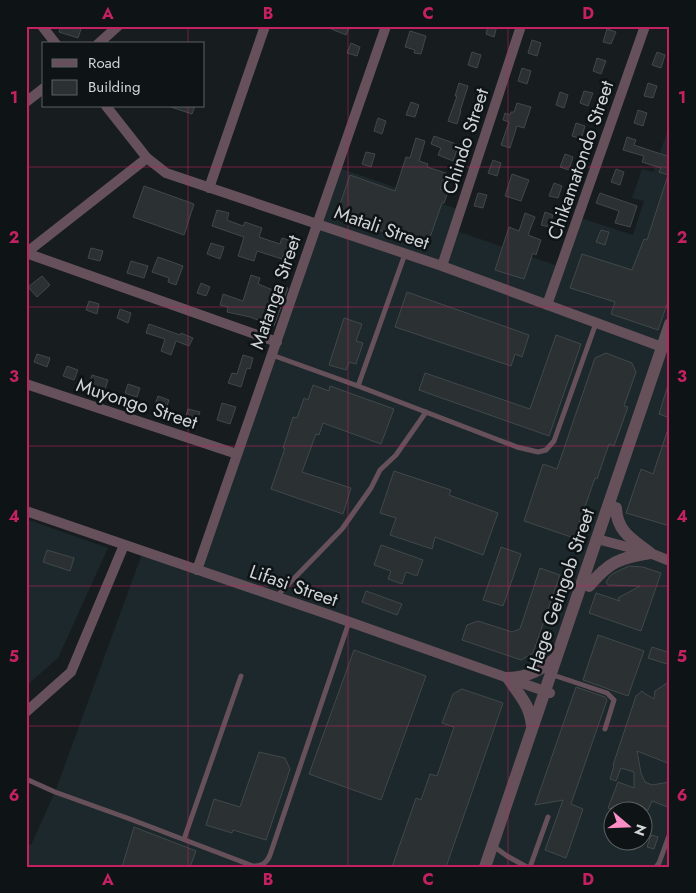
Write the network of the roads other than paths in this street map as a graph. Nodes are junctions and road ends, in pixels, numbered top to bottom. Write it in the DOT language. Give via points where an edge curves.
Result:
graph roads {
  1 [pos="42,26"];
  2 [pos="118,26"];
  3 [pos="265,26"];
  4 [pos="386,26"];
  5 [pos="521,26"];
  6 [pos="645,26"];
  7 [pos="54,42"];
  8 [pos="100,42"];
  9 [pos="42,90"];
  10 [pos="26,102"];
  11 [pos="108,108"];
  12 [pos="147,158"];
  13 [pos="209,188"];
  14 [pos="318,224"];
  15 [pos="26,253"];
  16 [pos="405,254"];
  17 [pos="442,266"];
  18 [pos="547,306"];
  19 [pos="596,323"];
  20 [pos="670,324"];
  21 [pos="277,342"];
  22 [pos="667,348"];
  23 [pos="272,355"];
  24 [pos="26,384"];
  25 [pos="358,386"];
  26 [pos="426,412"];
  27 [pos="238,454"];
  28 [pos="616,508"];
  29 [pos="26,511"];
  30 [pos="601,540"];
  31 [pos="124,545"];
  32 [pos="650,553"];
  33 [pos="670,561"];
  34 [pos="197,570"];
  35 [pos="589,586"];
  36 [pos="276,597"];
  37 [pos="349,622"];
  38 [pos="556,658"];
  39 [pos="241,676"];
  40 [pos="556,676"];
  41 [pos="508,678"];
  42 [pos="547,692"];
  43 [pos="26,712"];
  44 [pos="532,729"];
  45 [pos="605,729"];
  46 [pos="26,779"];
  47 [pos="548,817"];
  48 [pos="670,833"];
  49 [pos="184,839"];
  50 [pos="496,848"];
  51 [pos="484,867"];
  52 [pos="490,867"];
  53 [pos="529,867"];
  54 [pos="656,867"];
  1 -- 7 [label="street"];
  2 -- 8 [label="street"];
  3 -- 13 [label="street"];
  4 -- 14 [label="street, Matanga Street"];
  5 -- 17 [label="street, Chindo Street"];
  6 -- 18 [label="street, Chikamatondo Street"];
  9 -- 10 [label="street"];
  11 -- 12 [label="street, Matali Street"];
  12 -- 13 [label="street, Matali Street" via="166,173"];
  12 -- 15 [label="street"];
  13 -- 14 [label="street, Matali Street"];
  14 -- 16 [label="street, Matali Street"];
  14 -- 21 [label="street, Matanga Street"];
  15 -- 21 [label="street"];
  16 -- 17 [label="street, Matali Street"];
  16 -- 25 [label="lane"];
  17 -- 18 [label="street, Matali Street"];
  18 -- 19 [label="street, Matali Street"];
  19 -- 22 [label="street, Matali Street"];
  19 -- 26 [label="lane" via="554,441 546,450 538,452 517,447"];
  20 -- 22 [label="street, Hage Geingob Street"];
  21 -- 23 [label="street, Matanga Street"];
  22 -- 28 [label="street, Hage Geingob Street"];
  22 -- 30 [label="street, Hage Geingob Street"];
  23 -- 25 [label="lane"];
  23 -- 27 [label="street, Matanga Street"];
  24 -- 27 [label="street, Muyongo Street"];
  25 -- 26 [label="lane"];
  26 -- 36 [label="lane" via="396,455 380,470 342,529"];
  27 -- 34 [label="street, Matanga Street"];
  28 -- 30 [label="street, Hage Geingob Street"];
  28 -- 32 [label="street" via="616,518 628,537"];
  29 -- 31 [label="street, Lifasi Street"];
  30 -- 32 [label="street"];
  30 -- 35 [label="street, Hage Geingob Street"];
  30 -- 38 [label="street, Hage Geingob Street"];
  31 -- 34 [label="street, Lifasi Street"];
  31 -- 43 [label="street" via="71,672"];
  32 -- 33 [label="street"];
  32 -- 35 [label="street" via="618,561 606,568"];
  34 -- 36 [label="street, Lifasi Street"];
  35 -- 40 [label="street, Hage Geingob Street"];
  36 -- 37 [label="street, Lifasi Street"];
  37 -- 41 [label="street, Lifasi Street"];
  37 -- 49 [label="lane" via="268,860 260,866 253,866"];
  38 -- 41 [label="street" via="522,678"];
  38 -- 42 [label="street, Hage Geingob Street"];
  39 -- 49 [label="lane"];
  40 -- 42 [label="street, Hage Geingob Street"];
  40 -- 45 [label="lane" via="611,695 614,700"];
  41 -- 42 [label="street, Lifasi Street"];
  41 -- 44 [label="street" via="528,707"];
  42 -- 44 [label="street, Hage Geingob Street"];
  42 -- 50 [label="street, Hage Geingob Street"];
  44 -- 51 [label="street, Hage Geingob Street"];
  46 -- 49 [label="lane"];
  47 -- 53 [label="lane"];
  48 -- 54 [label="lane"];
  50 -- 52 [label="street, Hage Geingob Street"];
  50 -- 53 [label="lane"];
}
